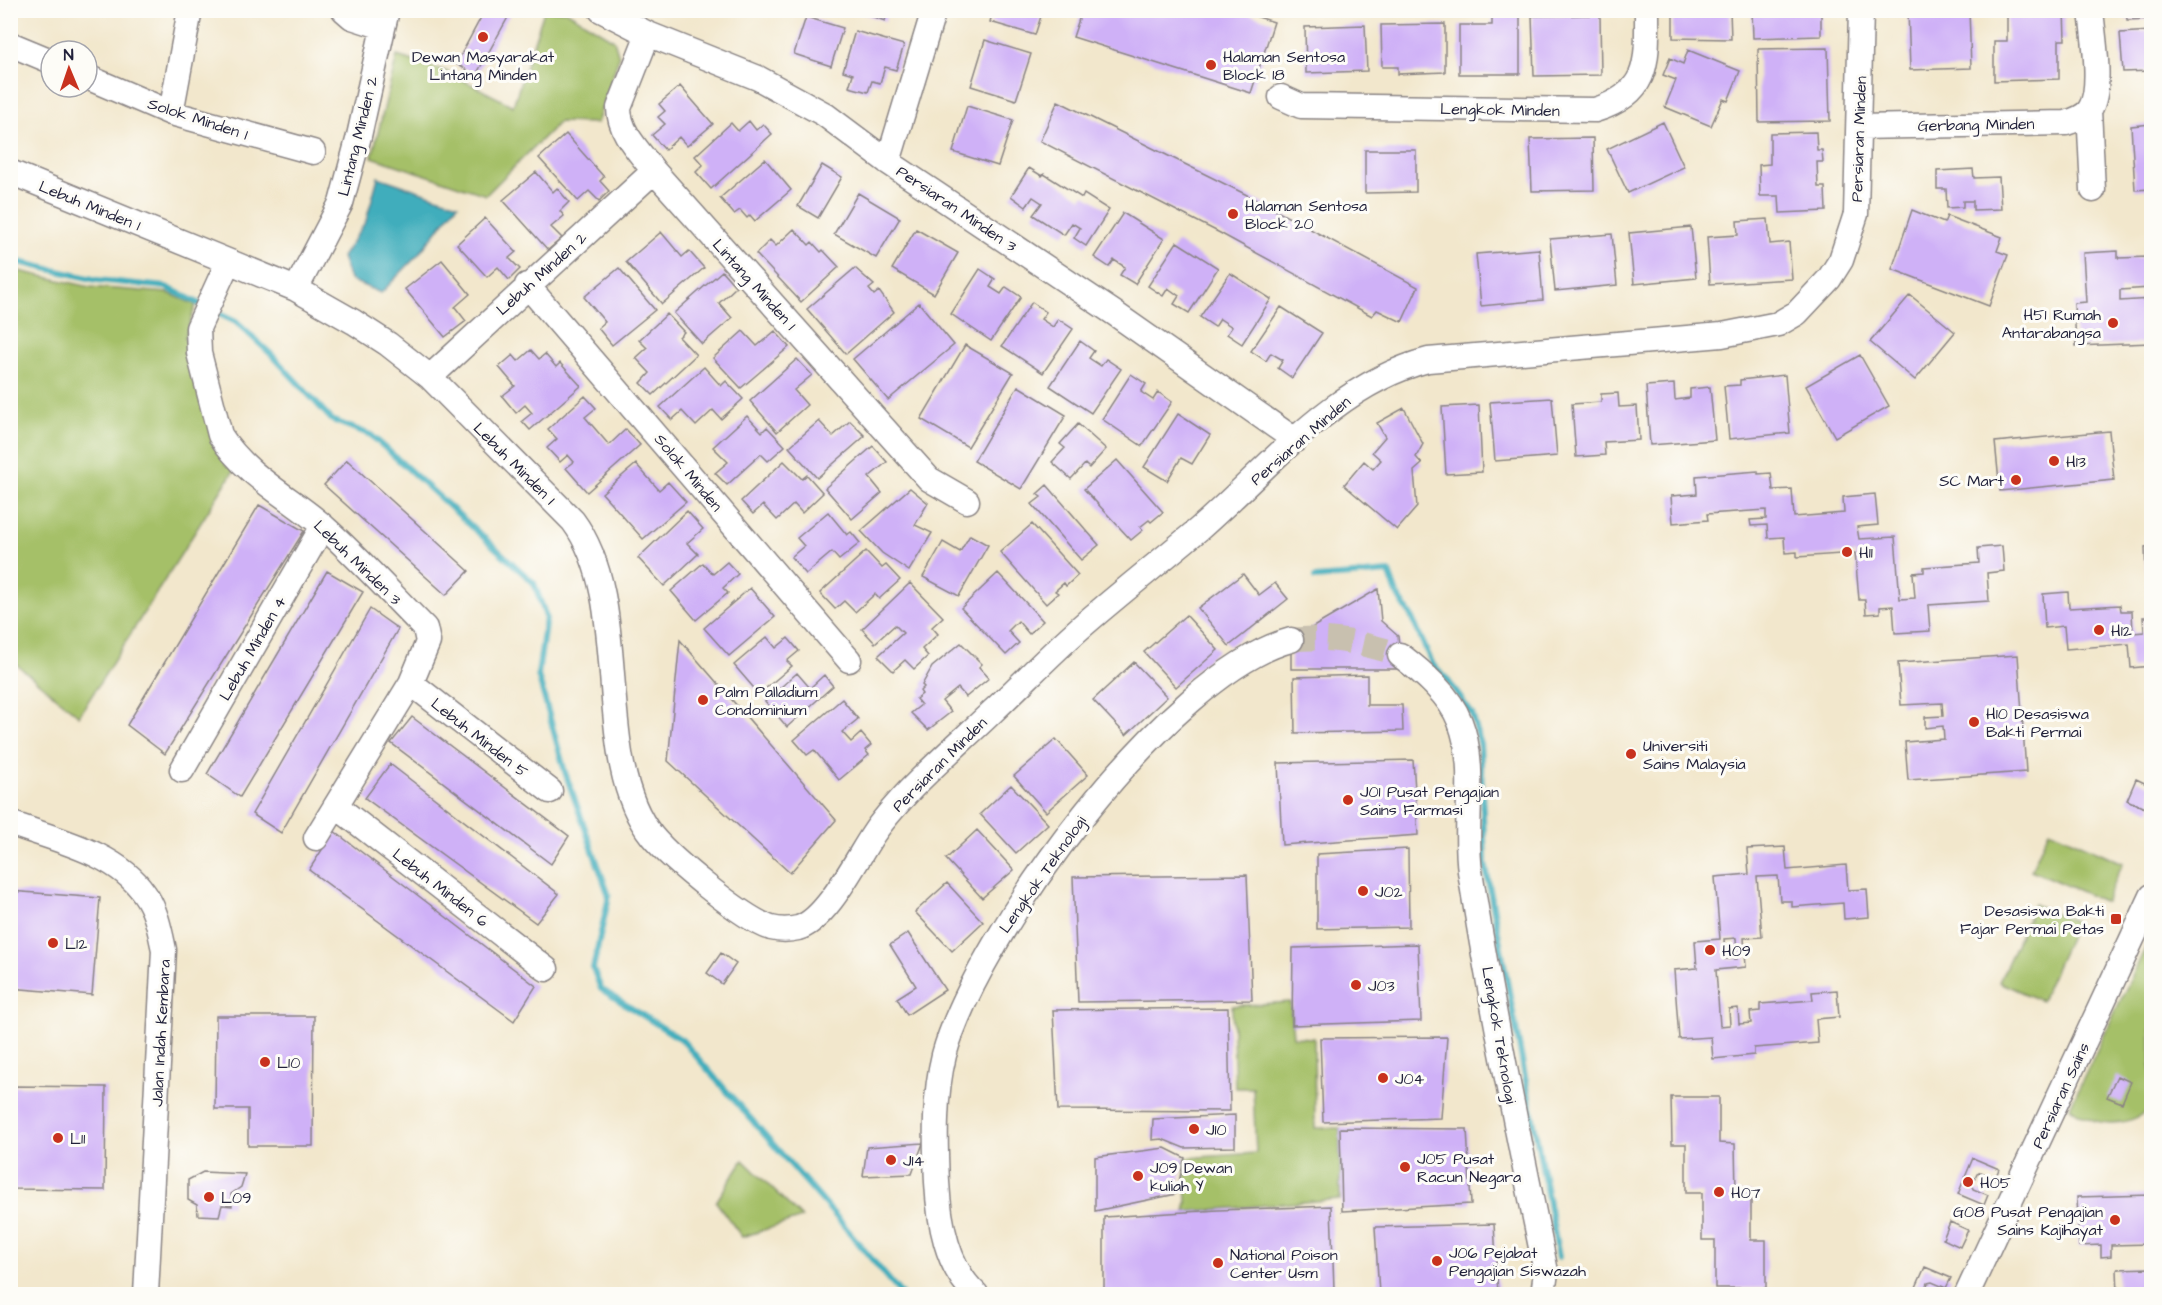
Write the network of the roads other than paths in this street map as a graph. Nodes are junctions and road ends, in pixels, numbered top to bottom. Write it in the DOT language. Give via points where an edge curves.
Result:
graph roads {
  1 [pos="190,10"];
  2 [pos="344,10"];
  3 [pos="601,10"];
  4 [pos="934,10"];
  5 [pos="1647,10"];
  6 [pos="1861,10"];
  7 [pos="2091,10"];
  8 [pos="385,19"];
  9 [pos="648,34"];
  10 [pos="10,44"];
  11 [pos="39,56"];
  12 [pos="99,81"];
  13 [pos="1281,97"];
  14 [pos="2089,110"];
  15 [pos="171,112"];
  16 [pos="1859,127"];
  17 [pos="313,152"];
  18 [pos="888,162"];
  19 [pos="654,171"];
  20 [pos="10,172"];
  21 [pos="2093,190"];
  22 [pos="224,271"];
  23 [pos="527,285"];
  24 [pos="296,289"];
  25 [pos="430,377"];
  26 [pos="1295,440"];
  27 [pos="967,501"];
  28 [pos="323,526"];
  29 [pos="1292,639"];
  30 [pos="1400,655"];
  31 [pos="849,660"];
  32 [pos="411,682"];
  33 [pos="182,770"];
  34 [pos="550,791"];
  35 [pos="336,806"];
  36 [pos="10,823"];
  37 [pos="316,838"];
  38 [pos="2151,896"];
  39 [pos="798,928"];
  40 [pos="546,969"];
  41 [pos="146,1294"];
  42 [pos="976,1294"];
  43 [pos="1543,1294"];
  44 [pos="1967,1294"];
  1 -- 15 [label="street"];
  2 -- 8 [label="street" via="352,17"];
  3 -- 9 [label="street, Persiaran Minden 3"];
  4 -- 18 [label="street"];
  5 -- 13 [label="street, Lengkok Minden" via="1646,59 1640,79 1631,94 1595,110 1300,106"];
  6 -- 16 [label="street, Persiaran Minden"];
  7 -- 14 [label="street" via="2096,81"];
  8 -- 24 [label="street, Lintang Minden 2" via="341,203"];
  9 -- 18 [label="street, Persiaran Minden 3" via="780,88 824,114"];
  9 -- 19 [label="street, Lintang Minden 1" via="619,108 619,121"];
  10 -- 11 [label="street"];
  12 -- 15 [label="street, Solok Minden 1"];
  14 -- 16 [label="street, Gerbang Minden" via="2066,123"];
  14 -- 21 [label="street"];
  15 -- 17 [label="street, Solok Minden 1"];
  16 -- 26 [label="street, Persiaran Minden" via="1858,197 1847,243 1829,279 1815,297 1788,319 1755,331 1722,335 1428,360 1395,369 1371,382"];
  18 -- 26 [label="street, Persiaran Minden 3"];
  19 -- 23 [label="street, Lebuh Minden 2"];
  19 -- 27 [label="street, Lintang Minden 1" via="929,479"];
  20 -- 22 [label="street, Lebuh Minden 1"];
  22 -- 24 [label="street, Lebuh Minden 1"];
  22 -- 28 [label="street, Lebuh Minden 3" via="198,328 199,353 220,435 264,484"];
  23 -- 25 [label="street, Lebuh Minden 2"];
  23 -- 31 [label="street, Solok Minden"];
  24 -- 25 [label="street, Lebuh Minden 1" via="388,344"];
  25 -- 39 [label="street, Lebuh Minden 1" via="573,521 587,543 609,639 623,761 629,788 649,832 692,874 754,919 772,928"];
  26 -- 39 [label="street, Persiaran Minden" via="1198,529 1085,623 910,790 877,829 818,916"];
  28 -- 32 [label="street, Lebuh Minden 3" via="425,628 428,642"];
  28 -- 33 [label="street, Lebuh Minden 4"];
  29 -- 42 [label="street, Lengkok Teknologi" via="1252,654 1221,676 1172,719 1092,802 1002,929 958,1018 945,1055 937,1098 938,1195 945,1242 965,1285"];
  30 -- 43 [label="street, Lengkok Teknologi" via="1420,670 1460,719 1467,744 1470,871 1546,1272"];
  32 -- 34 [label="street, Lebuh Minden 5"];
  32 -- 35 [label="street, Lebuh Minden 3"];
  35 -- 37 [label="street, Lebuh Minden 3"];
  35 -- 40 [label="street, Lebuh Minden 6"];
  36 -- 41 [label="street, Jalan Indah Kembara" via="95,854 126,873 145,894 159,924 164,950"];
  38 -- 44 [label="street, Persiaran Sains"];
}
